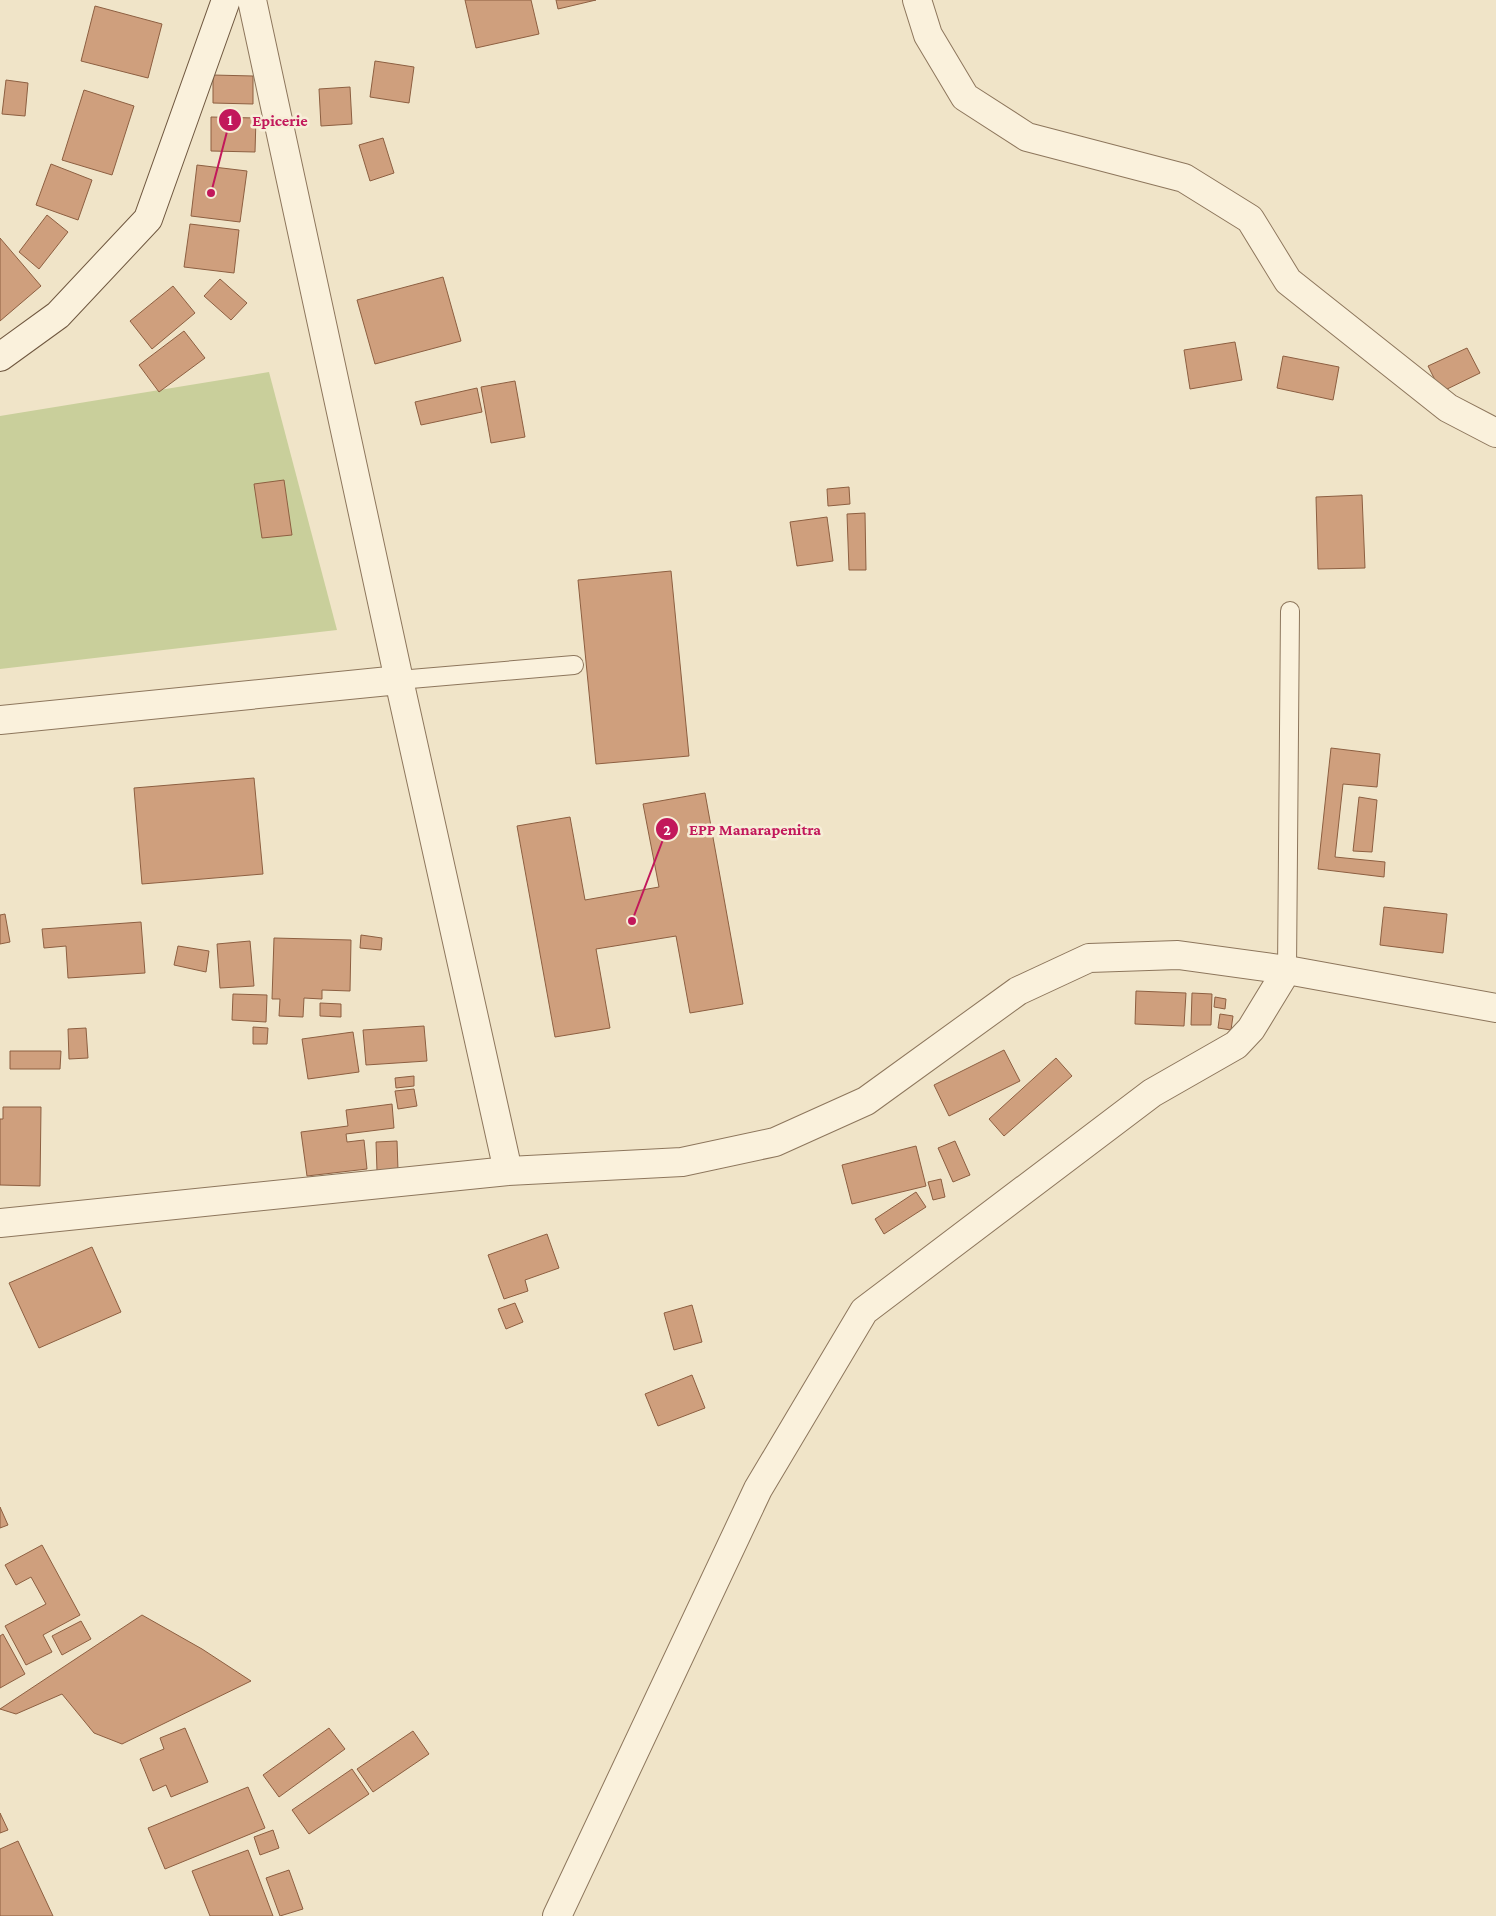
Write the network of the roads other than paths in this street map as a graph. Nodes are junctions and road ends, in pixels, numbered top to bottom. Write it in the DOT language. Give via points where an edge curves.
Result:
graph roads {
  1 [pos="226,0"];
  2 [pos="252,0"];
  3 [pos="917,0"];
  4 [pos="0,357"];
  5 [pos="1496,433"];
  6 [pos="1290,611"];
  7 [pos="574,665"];
  8 [pos="399,680"];
  9 [pos="0,720"];
  10 [pos="1287,970"];
  11 [pos="1496,1008"];
  12 [pos="508,1171"];
  13 [pos="0,1223"];
  14 [pos="557,1916"];
  1 -- 4 [label="street" via="148,219 58,315"];
  2 -- 8 [label="street"];
  3 -- 5 [label="street" via="928,35 965,97 1027,137 1184,178 1250,219 1288,281 1448,408"];
  6 -- 10 [label="lane"];
  7 -- 8 [label="lane"];
  8 -- 9 [label="street"];
  8 -- 12 [label="street"];
  10 -- 11 [label="street"];
  10 -- 12 [label="street" via="1178,955 1089,958 1018,992 866,1101 775,1142 682,1162"];
  10 -- 14 [label="street" via="1250,1030 1236,1045 1152,1093 864,1311 758,1489"];
  12 -- 13 [label="street"];
}
